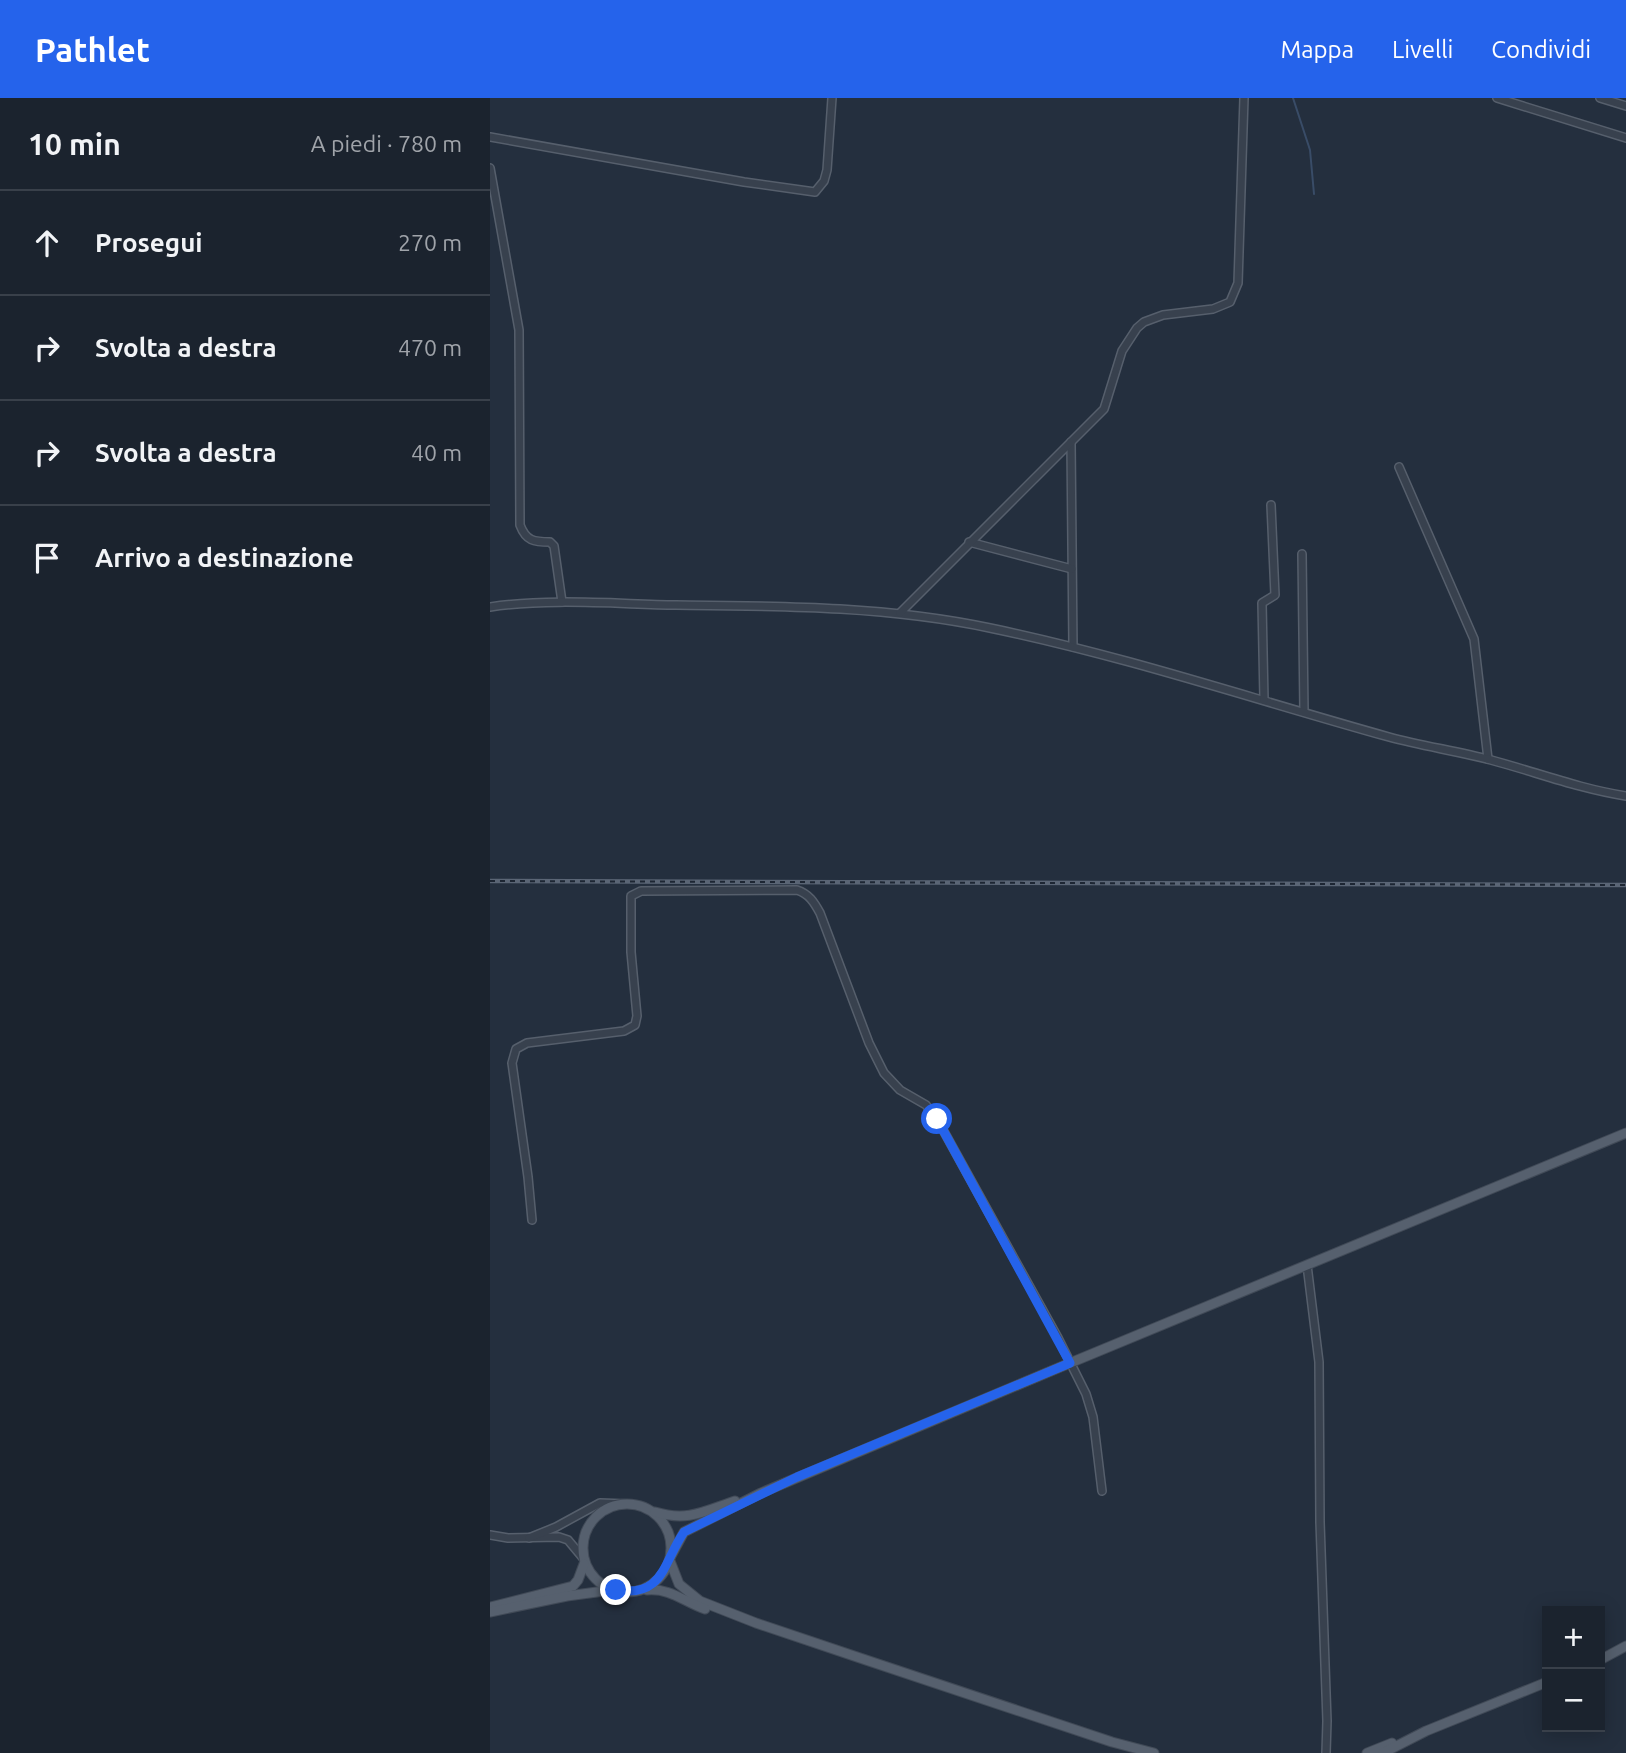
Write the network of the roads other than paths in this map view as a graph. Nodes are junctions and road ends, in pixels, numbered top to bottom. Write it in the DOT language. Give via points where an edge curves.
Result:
graph roads {
  1 [pos="832,98"];
  2 [pos="1244,98"];
  3 [pos="1497,98"];
  4 [pos="1600,98"];
  5 [pos="1626,106"];
  6 [pos="490,137"];
  7 [pos="1626,138"];
  8 [pos="490,168"];
  9 [pos="1070,442"];
  10 [pos="1399,467"];
  11 [pos="1271,505"];
  12 [pos="969,542"];
  13 [pos="1302,554"];
  14 [pos="1072,569"];
  15 [pos="562,602"];
  16 [pos="490,607"];
  17 [pos="900,612"];
  18 [pos="1073,648"];
  19 [pos="1264,700"];
  20 [pos="1304,712"];
  21 [pos="1488,759"];
  22 [pos="1626,796"];
  23 [pos="1626,1133"];
  24 [pos="532,1220"];
  25 [pos="1307,1265"];
  26 [pos="1070,1363"];
  27 [pos="1102,1491"];
  28 [pos="761,1493"];
  29 [pos="628,1504"];
  30 [pos="651,1511"];
  31 [pos="490,1535"];
  32 [pos="529,1538"];
  33 [pos="671,1558"];
  34 [pos="584,1561"];
  35 [pos="616,1590"];
  36 [pos="642,1590"];
  37 [pos="490,1607"];
  38 [pos="490,1612"];
  39 [pos="756,1623"];
  40 [pos="1626,1646"];
  41 [pos="1605,1657"];
  42 [pos="1542,1684"];
  43 [pos="1420,1734"];
  44 [pos="1112,1741"];
  45 [pos="1141,1753"];
  46 [pos="1154,1753"];
  47 [pos="1326,1753"];
  48 [pos="1368,1753"];
  49 [pos="1382,1753"];
  1 -- 6 [label="street" via="824,181 815,192"];
  2 -- 9 [label="street" via="1235,294 1224,306 1163,315 1137,328 1122,351 1106,406"];
  3 -- 7 [label="street"];
  4 -- 5 [label="street"];
  8 -- 15 [label="street" via="519,330 520,525 528,539 554,546"];
  9 -- 12 [label="street"];
  9 -- 14 [label="street"];
  10 -- 21 [label="street" via="1474,639"];
  11 -- 19 [label="street" via="1275,595 1262,603"];
  12 -- 14 [label="street"];
  12 -- 17 [label="street"];
  13 -- 20 [label="street"];
  14 -- 18 [label="street"];
  15 -- 16 [label="street"];
  15 -- 17 [label="street"];
  17 -- 18 [label="street"];
  18 -- 19 [label="street"];
  19 -- 20 [label="street"];
  20 -- 21 [label="street"];
  21 -- 22 [label="street"];
  23 -- 25 [label="main road"];
  24 -- 26 [label="street" via="514,1053 527,1042 624,1031 635,1025 631,896 641,891 797,890 809,896 820,913 884,1073 937,1119"];
  25 -- 26 [label="main road"];
  25 -- 47 [label="street" via="1319,1362"];
  26 -- 27 [label="street" via="1090,1408"];
  26 -- 28 [label="main road"];
  28 -- 30 [label="main road" via="692,1516"];
  28 -- 33 [label="main road" via="684,1532"];
  29 -- 30 [label="main road"];
  29 -- 32 [label="street" via="600,1503"];
  29 -- 34 [label="main road" via="614,1506 593,1521 586,1534"];
  30 -- 33 [label="main road" via="667,1531"];
  31 -- 32 [label="street"];
  32 -- 34 [label="street" via="559,1536 568,1540"];
  33 -- 36 [label="main road" via="654,1583"];
  33 -- 39 [label="main road" via="679,1584 689,1594"];
  34 -- 35 [label="main road" via="599,1582"];
  34 -- 37 [label="main road" via="573,1586"];
  35 -- 36 [label="main road"];
  35 -- 38 [label="main road"];
  36 -- 39 [label="main road" via="673,1592 702,1608"];
  39 -- 44 [label="main road"];
  40 -- 41 [label="main road"];
  42 -- 43 [label="main road"];
  43 -- 48 [label="main road"];
  43 -- 49 [label="main road"];
  44 -- 45 [label="main road"];
  44 -- 46 [label="main road"];
}
